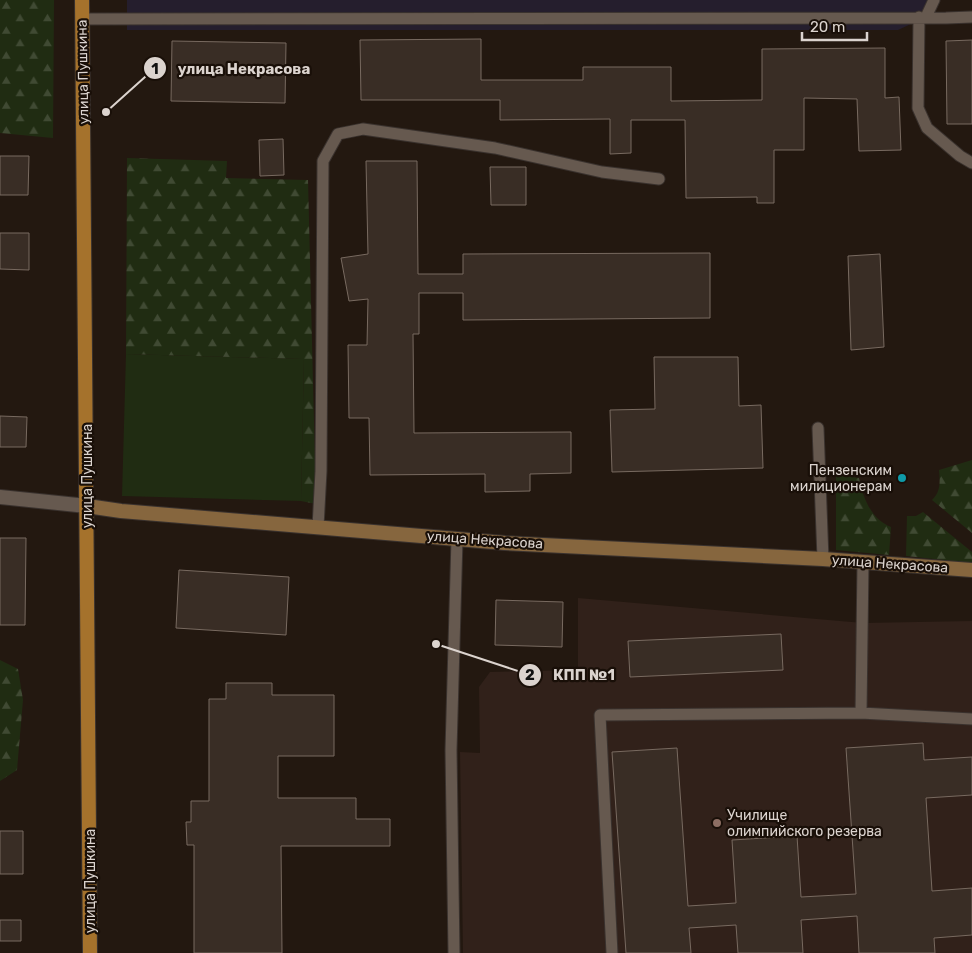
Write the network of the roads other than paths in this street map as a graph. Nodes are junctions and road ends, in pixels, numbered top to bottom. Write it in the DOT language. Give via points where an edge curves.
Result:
graph roads {
  1 [pos="82,0"];
  2 [pos="934,0"];
  3 [pos="923,17"];
  4 [pos="972,17"];
  5 [pos="83,19"];
  6 [pos="972,163"];
  7 [pos="659,178"];
  8 [pos="818,428"];
  9 [pos="0,497"];
  10 [pos="87,506"];
  11 [pos="318,527"];
  12 [pos="457,539"];
  13 [pos="823,559"];
  14 [pos="864,562"];
  15 [pos="972,570"];
  16 [pos="861,713"];
  17 [pos="972,719"];
  18 [pos="90,953"];
  19 [pos="454,953"];
  20 [pos="612,953"];
  1 -- 5 [label="main road, улица Пушкина"];
  2 -- 3 [label="lane"];
  3 -- 4 [label="lane"];
  3 -- 5 [label="lane"];
  3 -- 6 [label="lane" via="918,108 927,128"];
  5 -- 10 [label="main road, улица Пушкина"];
  7 -- 11 [label="lane" via="602,172 495,148 363,129 338,134 323,161 322,471"];
  8 -- 13 [label="lane"];
  9 -- 10 [label="street, улица Некрасова"];
  10 -- 11 [label="main road, улица Некрасова"];
  10 -- 18 [label="main road, улица Пушкина"];
  11 -- 12 [label="main road, улица Некрасова"];
  12 -- 13 [label="main road, улица Некрасова"];
  12 -- 19 [label="lane" via="451,750"];
  13 -- 14 [label="main road, улица Некрасова"];
  14 -- 15 [label="main road, улица Некрасова"];
  14 -- 16 [label="lane"];
  16 -- 17 [label="lane"];
  16 -- 20 [label="lane" via="600,716"];
}
